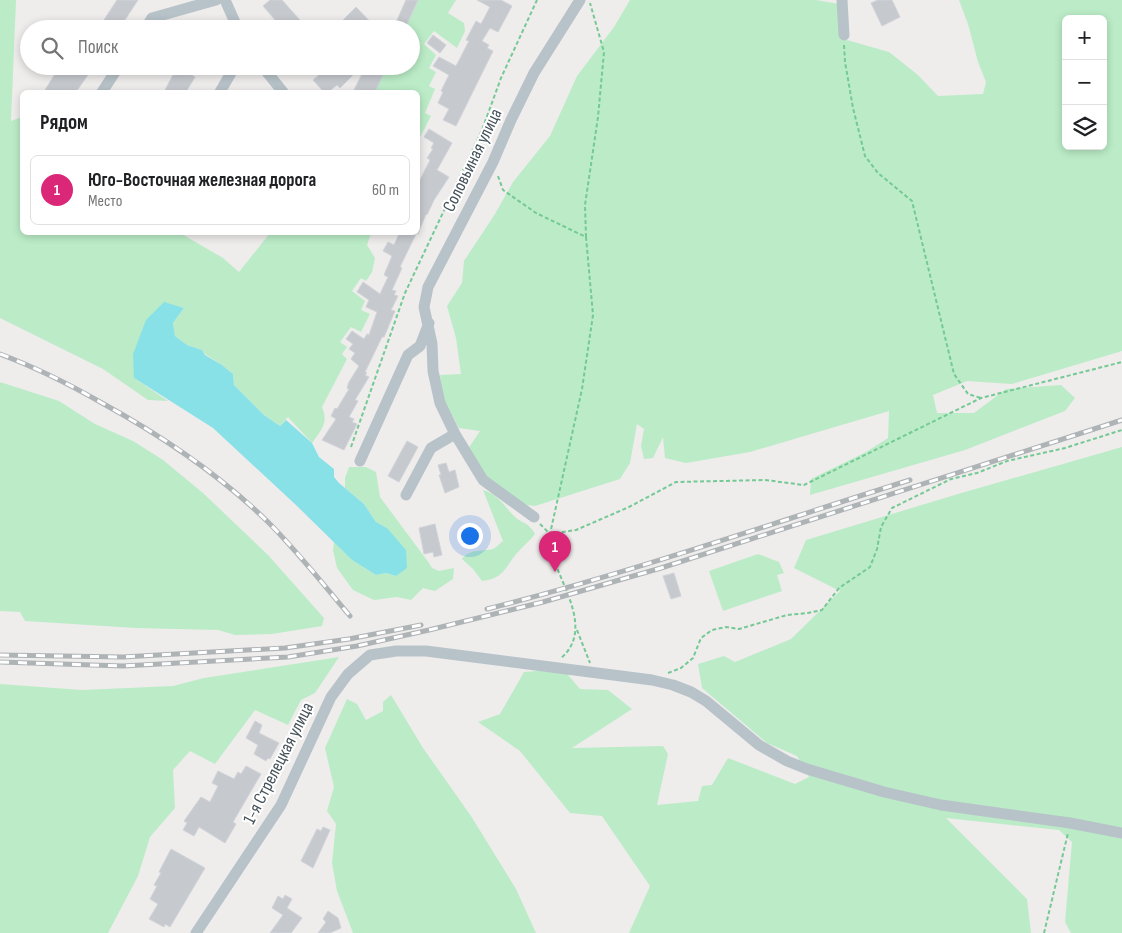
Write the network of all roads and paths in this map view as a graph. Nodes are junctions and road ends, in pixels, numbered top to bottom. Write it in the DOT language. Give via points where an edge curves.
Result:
graph roads {
  1 [pos="216,0"];
  2 [pos="225,0"];
  3 [pos="537,0"];
  4 [pos="580,0"];
  5 [pos="590,0"];
  6 [pos="842,0"];
  7 [pos="191,3"];
  8 [pos="151,20"];
  9 [pos="234,20"];
  10 [pos="844,35"];
  11 [pos="113,75"];
  12 [pos="229,75"];
  13 [pos="269,75"];
  14 [pos="103,90"];
  15 [pos="221,90"];
  16 [pos="281,90"];
  17 [pos="493,162"];
  18 [pos="586,237"];
  19 [pos="429,323"];
  20 [pos="1122,362"];
  21 [pos="981,398"];
  22 [pos="1122,430"];
  23 [pos="455,434"];
  24 [pos="351,447"];
  25 [pos="360,461"];
  26 [pos="406,495"];
  27 [pos="534,517"];
  28 [pos="550,534"];
  29 [pos="576,630"];
  30 [pos="550,667"];
  31 [pos="594,672"];
  32 [pos="652,680"];
  33 [pos="1070,823"];
  34 [pos="1122,833"];
  35 [pos="196,933"];
  36 [pos="1044,933"];
  1 -- 7 [label="street"];
  2 -- 9 [label="street"];
  3 -- 24 [label="path" via="501,78 482,130 405,292"];
  4 -- 17 [label="street, Соловьиная улица" via="534,73"];
  5 -- 18 [label="path" via="604,52 585,205"];
  6 -- 10 [label="street"];
  7 -- 8 [label="street"];
  10 -- 21 [label="path" via="844,62 865,156 878,173 912,202 954,374 968,394"];
  11 -- 14 [label="street"];
  12 -- 15 [label="street"];
  13 -- 16 [label="street"];
  17 -- 18 [label="path" via="503,190 536,213"];
  17 -- 19 [label="street, Соловьиная улица" via="428,287 424,307"];
  18 -- 28 [label="path" via="593,315 582,390"];
  19 -- 23 [label="street, Соловьиная улица" via="433,371 440,403"];
  19 -- 25 [label="street" via="420,346 408,355"];
  20 -- 21 [label="path"];
  21 -- 28 [label="path" via="804,485 765,480 676,482 576,530"];
  22 -- 32 [label="path" via="950,479 892,508 882,527 870,567 839,588 822,610 787,615 739,629 712,630 701,638 693,658 681,668"];
  23 -- 26 [label="street" via="432,448"];
  23 -- 27 [label="street, Соловьиная улица" via="483,480"];
  27 -- 28 [label="path"];
  28 -- 29 [label="path" via="552,555 573,610"];
  29 -- 30 [label="path" via="569,651"];
  29 -- 31 [label="path"];
  30 -- 31 [label="street"];
  30 -- 35 [label="street, 1-я Стрелецкая улица" via="426,651 396,651 370,655 361,661 331,697 281,805"];
  31 -- 32 [label="street"];
  32 -- 33 [label="street" via="691,692 759,745 806,769 941,805"];
  33 -- 34 [label="street"];
  33 -- 36 [label="path"];
}
